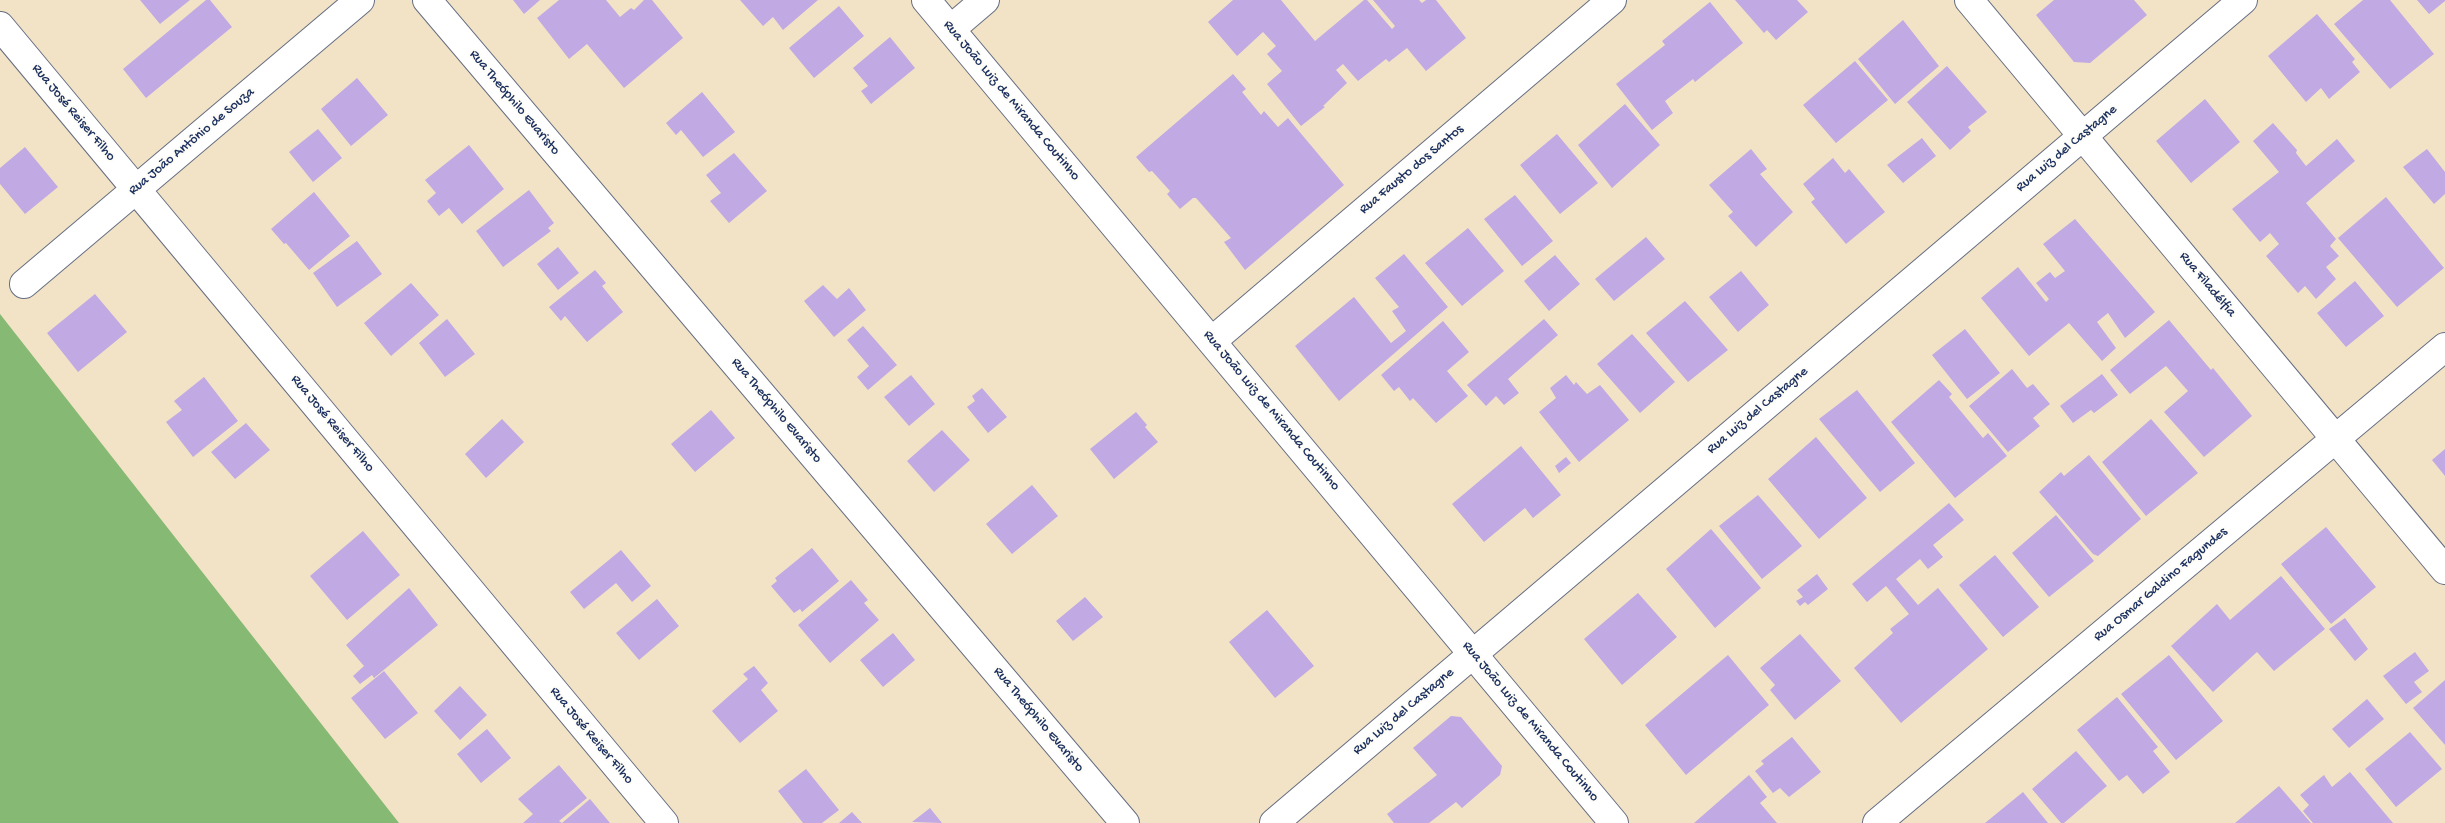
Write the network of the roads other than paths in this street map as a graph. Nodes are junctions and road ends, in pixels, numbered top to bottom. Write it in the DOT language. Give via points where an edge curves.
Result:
graph roads {
  1 [pos="360,0"];
  2 [pos="427,0"];
  3 [pos="926,0"];
  4 [pos="985,0"];
  5 [pos="1612,0"];
  6 [pos="1969,0"];
  7 [pos="2243,0"];
  8 [pos="0,26"];
  9 [pos="951,29"];
  10 [pos="2082,136"];
  11 [pos="136,189"];
  12 [pos="24,284"];
  13 [pos="1212,341"];
  14 [pos="2445,346"];
  15 [pos="2335,439"];
  16 [pos="2445,570"];
  17 [pos="1473,654"];
  18 [pos="664,823"];
  19 [pos="1125,823"];
  20 [pos="1274,823"];
  21 [pos="1614,823"];
  22 [pos="1877,823"];
  1 -- 11 [label="street, Rua João Antônio de Souza"];
  2 -- 19 [label="street, Rua Theóphilo Evaristo"];
  3 -- 9 [label="street, Rua João Luiz de Miranda Coutinho"];
  4 -- 9 [label="street"];
  5 -- 13 [label="street, Rua Fausto dos Santos"];
  6 -- 10 [label="street, Rua Filadélfia"];
  7 -- 10 [label="street, Rua Luiz del Castagne"];
  8 -- 11 [label="street, Rua José Reiser Filho"];
  9 -- 13 [label="street, Rua João Luiz de Miranda Coutinho"];
  10 -- 15 [label="street, Rua Filadélfia"];
  10 -- 17 [label="street, Rua Luiz del Castagne"];
  11 -- 12 [label="street, Rua João Antônio de Souza"];
  11 -- 18 [label="street, Rua José Reiser Filho"];
  13 -- 17 [label="street, Rua João Luiz de Miranda Coutinho"];
  14 -- 15 [label="street, Rua Osmar Galdino Fagundes"];
  15 -- 16 [label="street, Rua Filadélfia"];
  15 -- 22 [label="street, Rua Osmar Galdino Fagundes"];
  17 -- 20 [label="street, Rua Luiz del Castagne"];
  17 -- 21 [label="street, Rua João Luiz de Miranda Coutinho"];
}
